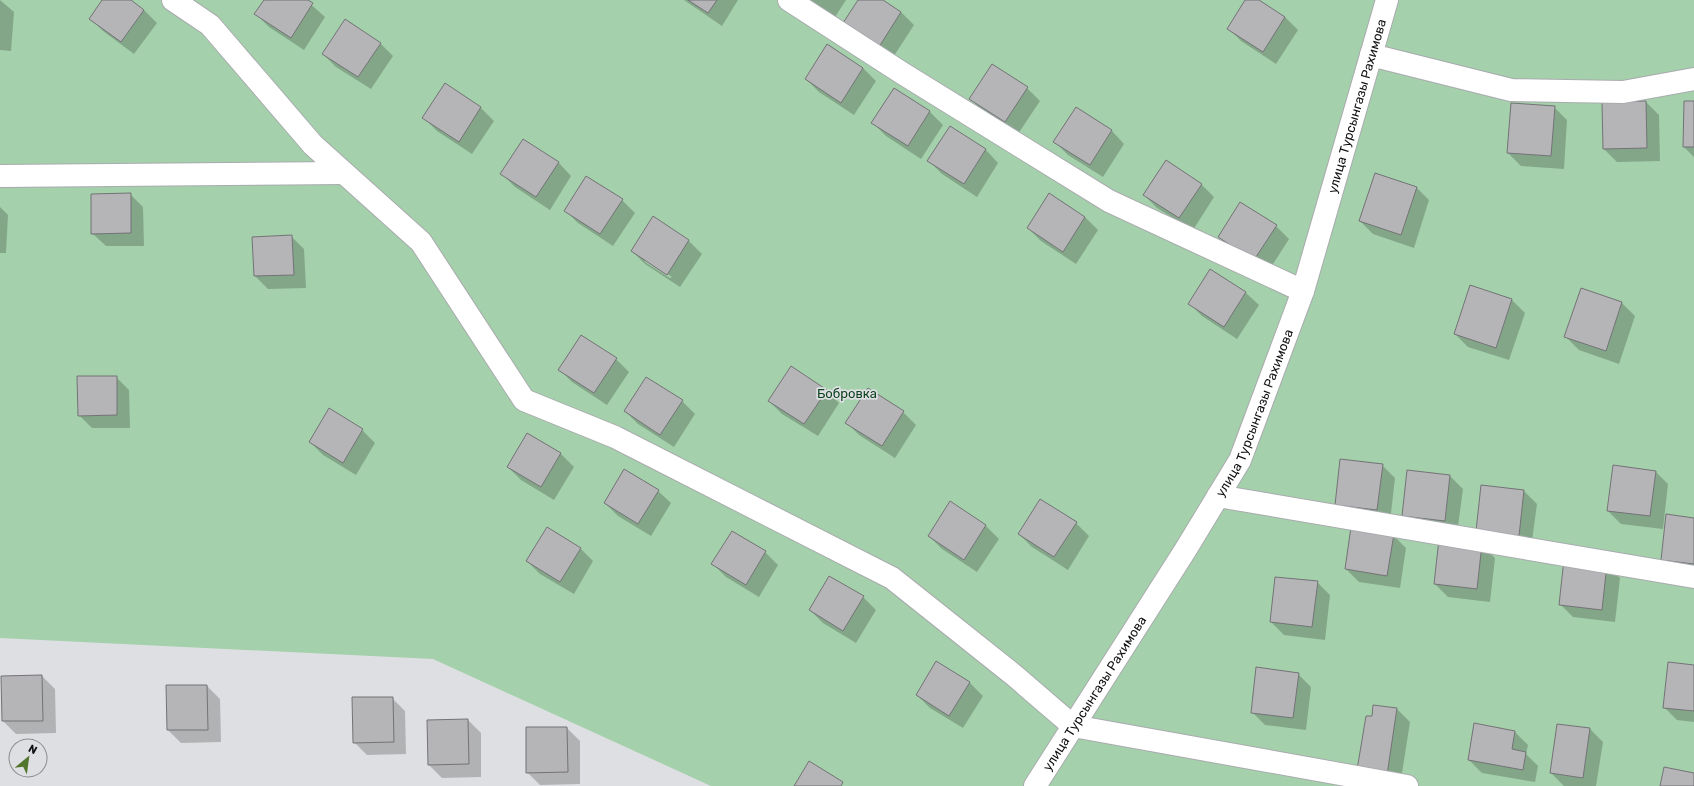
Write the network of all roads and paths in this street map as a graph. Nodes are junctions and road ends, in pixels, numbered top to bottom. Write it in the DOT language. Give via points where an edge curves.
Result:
graph roads {
  1 [pos="173,0"];
  2 [pos="789,0"];
  3 [pos="1387,0"];
  4 [pos="1371,55"];
  5 [pos="1694,79"];
  6 [pos="343,173"];
  7 [pos="0,176"];
  8 [pos="1303,291"];
  9 [pos="1218,496"];
  10 [pos="1694,577"];
  11 [pos="1073,726"];
  12 [pos="1035,786"];
  13 [pos="1407,786"];
  1 -- 6 [label="street" via="210,25 313,145"];
  2 -- 8 [label="street" via="1109,201"];
  3 -- 4 [label="street, улица Турсынгазы Рахимова"];
  4 -- 5 [label="street" via="1511,90 1623,92"];
  4 -- 8 [label="street, улица Турсынгазы Рахимова"];
  6 -- 7 [label="street"];
  6 -- 11 [label="street" via="421,242 524,400 615,437 892,578"];
  8 -- 9 [label="street, улица Турсынгазы Рахимова" via="1240,460"];
  9 -- 10 [label="street"];
  9 -- 11 [label="street, улица Турсынгазы Рахимова"];
  11 -- 12 [label="street, улица Турсынгазы Рахимова"];
  11 -- 13 [label="street"];
}
